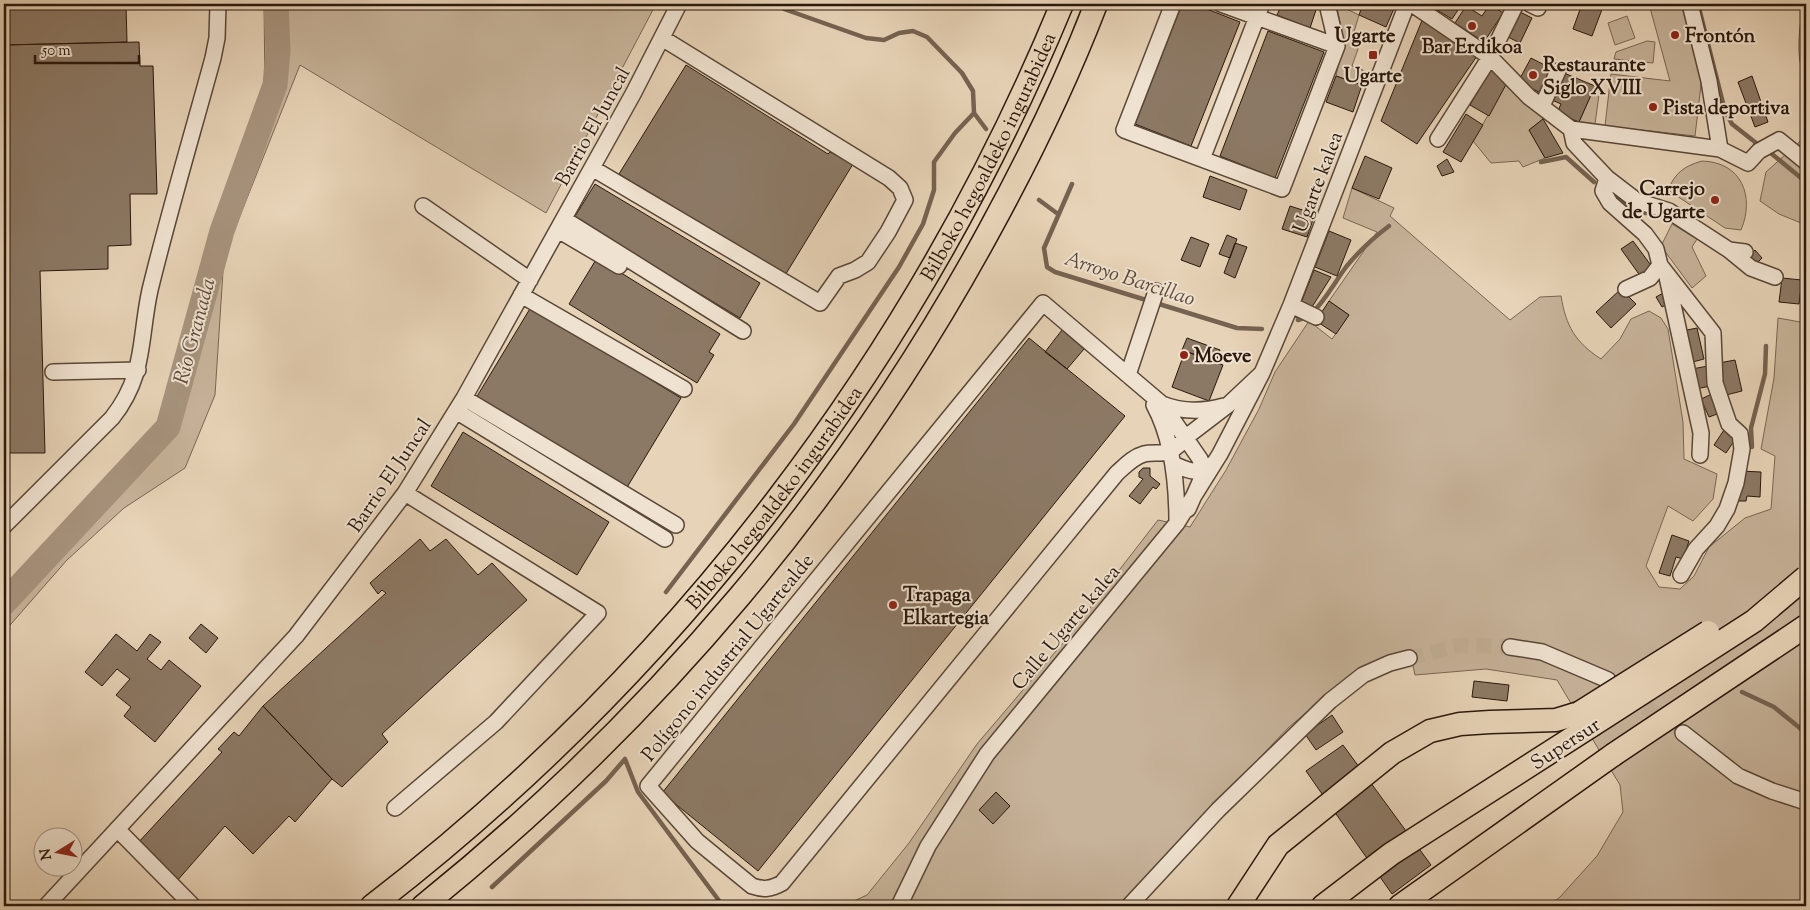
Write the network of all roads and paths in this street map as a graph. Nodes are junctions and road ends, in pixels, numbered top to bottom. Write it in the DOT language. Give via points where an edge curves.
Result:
graph roads {
  1 [pos="218,4"];
  2 [pos="680,4"];
  3 [pos="1062,4"];
  4 [pos="1096,4"];
  5 [pos="1173,4"];
  6 [pos="1221,4"];
  7 [pos="1327,4"];
  8 [pos="1407,4"];
  9 [pos="1412,4"];
  10 [pos="1516,4"];
  11 [pos="1690,4"];
  12 [pos="1260,10"];
  13 [pos="662,38"];
  14 [pos="1337,46"];
  15 [pos="1490,57"];
  16 [pos="1558,71"];
  17 [pos="1542,106"];
  18 [pos="1571,129"];
  19 [pos="1438,139"];
  20 [pos="1720,150"];
  21 [pos="1202,158"];
  22 [pos="1806,162"];
  23 [pos="592,168"];
  24 [pos="1607,178"];
  25 [pos="423,206"];
  26 [pos="561,224"];
  27 [pos="1730,250"];
  28 [pos="1745,252"];
  29 [pos="1663,269"];
  30 [pos="1774,277"];
  31 [pos="530,280"];
  32 [pos="1626,289"];
  33 [pos="1156,291"];
  34 [pos="521,296"];
  35 [pos="1291,305"];
  36 [pos="1311,314"];
  37 [pos="713,321"];
  38 [pos="743,330"];
  39 [pos="138,370"];
  40 [pos="53,372"];
  41 [pos="1262,373"];
  42 [pos="1128,375"];
  43 [pos="1144,388"];
  44 [pos="684,389"];
  45 [pos="464,398"];
  46 [pos="1162,404"];
  47 [pos="1228,406"];
  48 [pos="456,411"];
  49 [pos="1232,432"];
  50 [pos="1185,438"];
  51 [pos="1700,455"];
  52 [pos="1171,458"];
  53 [pos="1204,470"];
  54 [pos="405,492"];
  55 [pos="1188,509"];
  56 [pos="1177,524"];
  57 [pos="676,525"];
  58 [pos="4,526"];
  59 [pos="665,539"];
  60 [pos="1681,575"];
  61 [pos="1800,582"];
  62 [pos="1806,626"];
  63 [pos="1510,646"];
  64 [pos="1409,658"];
  65 [pos="1608,680"];
  66 [pos="1585,719"];
  67 [pos="1683,733"];
  68 [pos="1806,802"];
  69 [pos="395,808"];
  70 [pos="117,829"];
  71 [pos="1133,902"];
  72 [pos="46,906"];
  73 [pos="193,906"];
  74 [pos="372,906"];
  75 [pos="423,906"];
  76 [pos="900,906"];
  77 [pos="1238,906"];
  78 [pos="1323,906"];
  79 [pos="1400,906"];
  1 -- 39 [label="street" via="213,58 150,291"];
  2 -- 13 [label="street, Barrio El Juncal"];
  3 -- 74 [label="highway, Bilboko hegoaldeko ingurabidea" via="1010,122 939,257 874,364 777,501 700,597 589,717 477,821"];
  4 -- 75 [label="highway, Bilboko hegoaldeko ingurabidea" via="1038,136 975,256 900,381 822,493 723,618 611,739 497,845"];
  5 -- 21 [label="street" via="1124,130"];
  6 -- 12 [label="street"];
  7 -- 14 [label="street"];
  8 -- 35 [label="street, Ugarte kalea"];
  9 -- 15 [label="street"];
  10 -- 15 [label="street"];
  11 -- 20 [label="street" via="1709,81"];
  12 -- 14 [label="street"];
  12 -- 21 [label="street"];
  13 -- 23 [label="street, Barrio El Juncal"];
  13 -- 23 [label="street" via="889,178 900,188 905,200 888,232 868,262 839,276 820,303"];
  14 -- 21 [label="street" via="1282,189"];
  15 -- 17 [label="street"];
  15 -- 19 [label="street"];
  16 -- 17 [label="street"];
  17 -- 18 [label="street"];
  18 -- 20 [label="street"];
  18 -- 24 [label="street" via="1574,143"];
  20 -- 22 [label="street" via="1748,163 1764,148 1779,140"];
  23 -- 26 [label="street, Barrio El Juncal"];
  24 -- 27 [label="street" via="1638,201 1669,211"];
  24 -- 29 [label="street" via="1603,191 1610,203 1645,234 1656,249"];
  25 -- 31 [label="street"];
  26 -- 31 [label="street, Barrio El Juncal"];
  26 -- 37 [label="street"];
  26 -- 38 [label="street"];
  27 -- 28 [label="street"];
  27 -- 30 [label="street" via="1751,268"];
  29 -- 32 [label="street"];
  29 -- 51 [label="street" via="1701,433"];
  29 -- 60 [label="street" via="1713,333 1715,383 1729,424 1740,434 1742,449 1727,509 1717,526 1696,549"];
  31 -- 34 [label="street, Barrio El Juncal"];
  33 -- 42 [label="street"];
  34 -- 44 [label="street"];
  34 -- 45 [label="street, Barrio El Juncal"];
  35 -- 36 [label="street"];
  35 -- 41 [label="street, Ugarte kalea"];
  39 -- 40 [label="street"];
  39 -- 58 [label="street" via="131,390 112,418"];
  41 -- 47 [label="street"];
  41 -- 49 [label="street, Calle Ugarte kalea"];
  42 -- 43 [label="street, Polígono industrial Ugartealde"];
  42 -- 52 [label="street, Polígono industrial Ugartealde" via="1043,303 648,786 697,841 752,886 762,889 782,883 1117,473 1144,454"];
  43 -- 46 [label="street, Polígono industrial Ugartealde"];
  43 -- 52 [label="street, Polígono industrial Ugartealde" via="1160,416"];
  45 -- 48 [label="street, Barrio El Juncal"];
  45 -- 57 [label="street"];
  46 -- 47 [label="street, Polígono industrial Ugartealde" via="1191,411"];
  46 -- 50 [label="street, Polígono industrial Ugartealde"];
  47 -- 50 [label="street"];
  48 -- 54 [label="street, Barrio El Juncal"];
  48 -- 59 [label="street"];
  49 -- 53 [label="street"];
  49 -- 55 [label="street, Calle Ugarte kalea"];
  50 -- 52 [label="street"];
  50 -- 53 [label="street, Polígono industrial Ugartealde"];
  52 -- 53 [label="street, Polígono industrial Ugartealde" via="1195,472"];
  52 -- 56 [label="street, Polígono industrial Ugartealde" via="1176,482"];
  53 -- 55 [label="street"];
  54 -- 69 [label="street" via="598,613 496,722"];
  54 -- 70 [label="street, Barrio El Juncal" via="296,636"];
  55 -- 56 [label="street, Calle Ugarte kalea"];
  56 -- 76 [label="street, Calle Ugarte kalea" via="986,754 928,846"];
  61 -- 66 [label="highway, Supersur, bridge" via="1749,607"];
  62 -- 79 [label="highway, Supersur, bridge" via="1613,755"];
  63 -- 65 [label="street" via="1542,652"];
  64 -- 71 [label="street" via="1363,675 1330,701 1218,810"];
  66 -- 77 [label="highway" via="1460,724 1430,731 1392,753 1278,845"];
  66 -- 78 [label="highway, Supersur" via="1391,854"];
  67 -- 68 [label="street" via="1738,776"];
  70 -- 72 [label="street, Barrio El Juncal"];
  70 -- 73 [label="street"];
}
